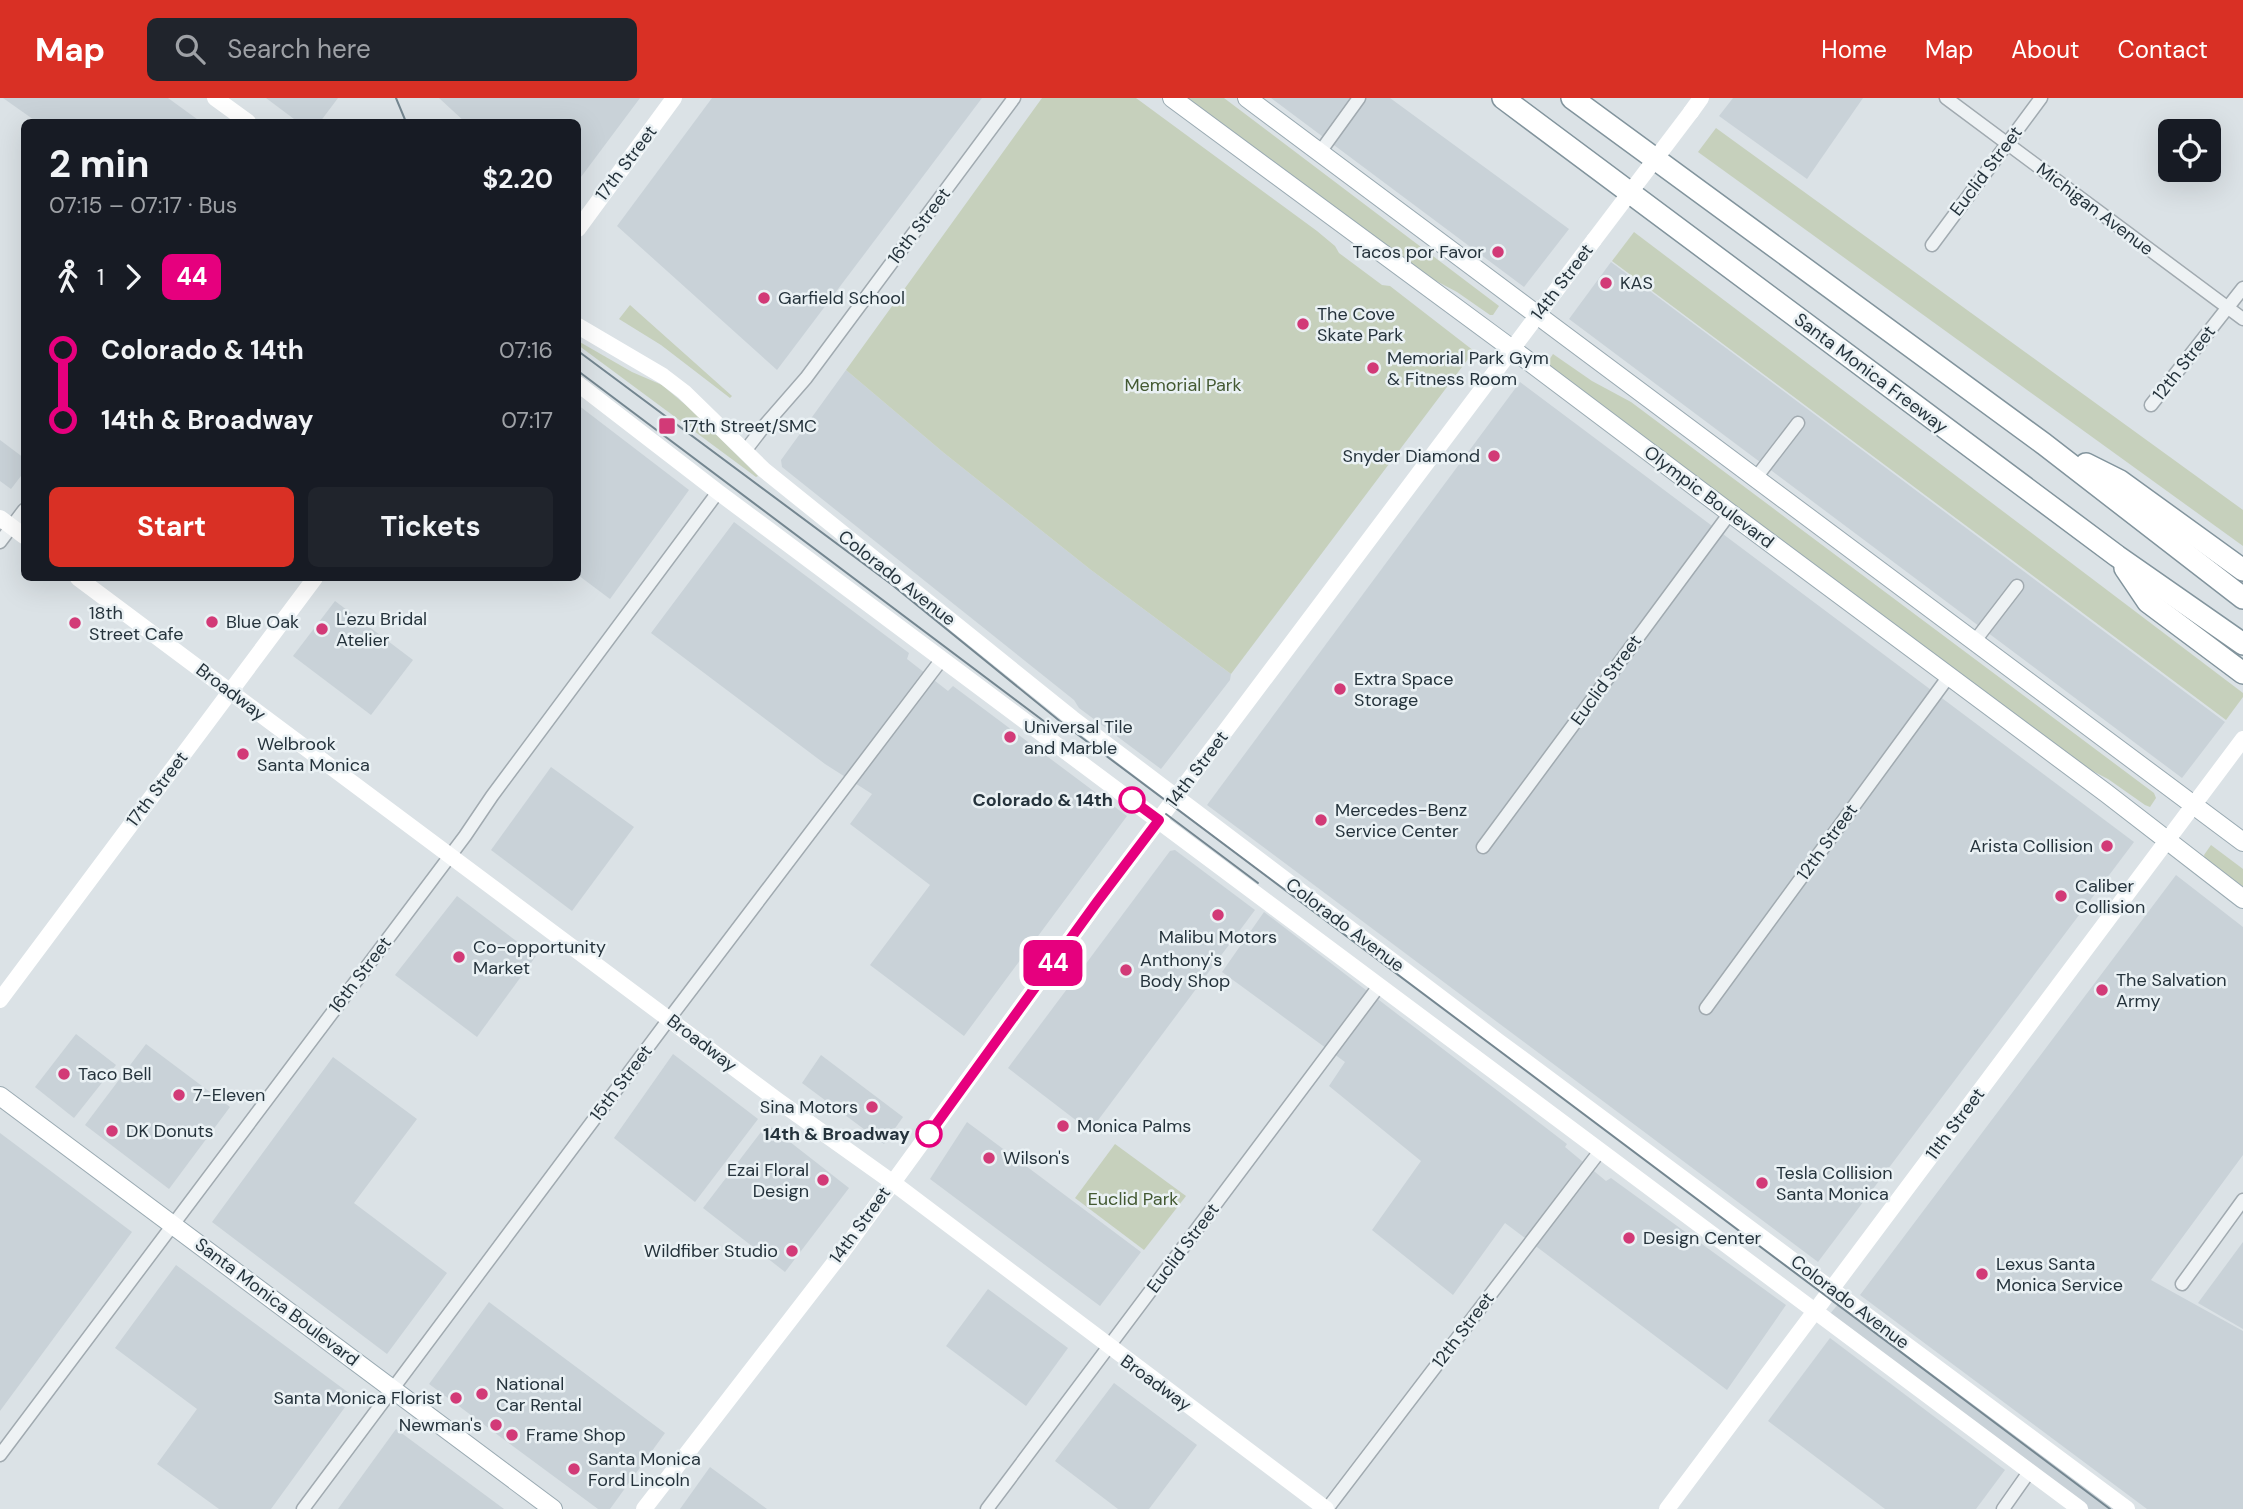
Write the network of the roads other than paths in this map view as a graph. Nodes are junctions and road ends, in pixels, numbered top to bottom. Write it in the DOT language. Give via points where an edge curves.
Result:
graph roads {
  1 [pos="215,98"];
  2 [pos="674,98"];
  3 [pos="1014,98"];
  4 [pos="1172,98"];
  5 [pos="1247,98"];
  6 [pos="1359,98"];
  7 [pos="1503,98"];
  8 [pos="1572,98"];
  9 [pos="1701,98"];
  10 [pos="1946,98"];
  11 [pos="2041,98"];
  12 [pos="244,119"];
  13 [pos="2007,144"];
  14 [pos="1320,152"];
  15 [pos="581,225"];
  16 [pos="1932,245"];
  17 [pos="2243,288"];
  18 [pos="2228,308"];
  19 [pos="1538,314"];
  20 [pos="2243,319"];
  21 [pos="581,328"];
  22 [pos="1511,348"];
  23 [pos="581,386"];
  24 [pos="2151,405"];
  25 [pos="1798,423"];
  26 [pos="2044,444"];
  27 [pos="746,451"];
  28 [pos="1755,479"];
  29 [pos="718,492"];
  30 [pos="1730,513"];
  31 [pos="12,527"];
  32 [pos="0,542"];
  33 [pos="2117,556"];
  34 [pos="2243,570"];
  35 [pos="82,581"];
  36 [pos="313,581"];
  37 [pos="2017,586"];
  38 [pos="2243,598"];
  39 [pos="1974,642"];
  40 [pos="2243,644"];
  41 [pos="942,659"];
  42 [pos="2243,673"];
  43 [pos="1949,676"];
  44 [pos="230,691"];
  45 [pos="2243,739"];
  46 [pos="1175,797"];
  47 [pos="2192,806"];
  48 [pos="1159,820"];
  49 [pos="2167,839"];
  50 [pos="2243,842"];
  51 [pos="1483,847"];
  52 [pos="451,855"];
  53 [pos="2243,900"];
  54 [pos="1379,986"];
  55 [pos="0,1000"];
  56 [pos="1706,1008"];
  57 [pos="669,1019"];
  58 [pos="0,1096"];
  59 [pos="1600,1151"];
  60 [pos="892,1182"];
  61 [pos="2243,1200"];
  62 [pos="173,1225"];
  63 [pos="2182,1284"];
  64 [pos="1832,1288"];
  65 [pos="1813,1312"];
  66 [pos="1109,1347"];
  67 [pos="393,1388"];
  68 [pos="0,1455"];
  69 [pos="2029,1472"];
  70 [pos="303,1509"];
  71 [pos="553,1509"];
  72 [pos="644,1509"];
  73 [pos="987,1509"];
  74 [pos="1326,1509"];
  75 [pos="1667,1509"];
  76 [pos="2003,1509"];
  77 [pos="2080,1509"];
  78 [pos="2127,1509"];
  1 -- 12 [label="street"];
  2 -- 15 [label="street, 17th Street"];
  3 -- 27 [label="street, 16th Street"];
  4 -- 22 [label="main road, Olympic Boulevard"];
  5 -- 14 [label="main road"];
  6 -- 14 [label="street"];
  7 -- 33 [label="highway, Santa Monica Freeway"];
  8 -- 26 [label="highway"];
  9 -- 19 [label="street, 14th Street, bridge"];
  10 -- 13 [label="street, Michigan Avenue"];
  11 -- 13 [label="street, Euclid Street"];
  13 -- 16 [label="street, Euclid Street"];
  13 -- 18 [label="street, Michigan Avenue"];
  14 -- 19 [label="main road"];
  17 -- 18 [label="street, 12th Street"];
  18 -- 20 [label="street, Michigan Avenue"];
  18 -- 24 [label="street, 12th Street"];
  19 -- 22 [label="street, 14th Street"];
  19 -- 28 [label="main road"];
  21 -- 27 [label="street, Colorado Avenue" via="663,376"];
  22 -- 30 [label="main road, Olympic Boulevard"];
  22 -- 46 [label="street, 14th Street"];
  23 -- 29 [label="street, Colorado Avenue"];
  25 -- 28 [label="street"];
  26 -- 34 [label="highway" via="2120,481"];
  26 -- 38 [label="highway"];
  27 -- 46 [label="street, Colorado Avenue" via="830,525"];
  28 -- 39 [label="main road"];
  29 -- 41 [label="street, Colorado Avenue"];
  29 -- 52 [label="street, 16th Street"];
  30 -- 43 [label="main road, Olympic Boulevard"];
  30 -- 51 [label="street, Euclid Street"];
  31 -- 32 [label="street"];
  33 -- 40 [label="highway, Santa Monica Freeway"];
  33 -- 42 [label="highway" via="2148,601"];
  35 -- 44 [label="street, Broadway"];
  36 -- 44 [label="street, 17th Street"];
  37 -- 39 [label="street"];
  39 -- 47 [label="main road"];
  41 -- 48 [label="street, Colorado Avenue"];
  41 -- 57 [label="street, 15th Street"];
  43 -- 49 [label="main road, Olympic Boulevard"];
  43 -- 56 [label="street, 12th Street"];
  44 -- 52 [label="street, Broadway"];
  44 -- 55 [label="street, 17th Street"];
  45 -- 47 [label="street, 11th Street"];
  46 -- 48 [label="street, 14th Street"];
  46 -- 64 [label="street, Colorado Avenue"];
  47 -- 49 [label="street, 11th Street"];
  47 -- 50 [label="main road"];
  48 -- 54 [label="street, Colorado Avenue"];
  48 -- 60 [label="street, 14th Street"];
  49 -- 53 [label="main road, Olympic Boulevard"];
  49 -- 64 [label="street, 11th Street"];
  52 -- 57 [label="street, Broadway"];
  52 -- 62 [label="street, 16th Street"];
  54 -- 59 [label="street, Colorado Avenue"];
  54 -- 66 [label="street, Euclid Street"];
  57 -- 60 [label="street, Broadway"];
  57 -- 67 [label="street, 15th Street"];
  58 -- 62 [label="main road, Santa Monica Boulevard"];
  59 -- 65 [label="street, Colorado Avenue"];
  59 -- 74 [label="street, 12th Street"];
  60 -- 66 [label="street, Broadway"];
  60 -- 72 [label="street, 14th Street"];
  61 -- 63 [label="street"];
  62 -- 67 [label="main road, Santa Monica Boulevard"];
  62 -- 68 [label="street, 16th Street"];
  64 -- 65 [label="street, 11th Street"];
  64 -- 78 [label="street, Colorado Avenue"];
  65 -- 69 [label="street, Colorado Avenue"];
  65 -- 75 [label="street, 11th Street"];
  66 -- 73 [label="street, Euclid Street"];
  66 -- 74 [label="street, Broadway"];
  67 -- 70 [label="street, 15th Street"];
  67 -- 71 [label="main road, Santa Monica Boulevard"];
  69 -- 76 [label="street"];
  69 -- 77 [label="street, Colorado Avenue"];
}
